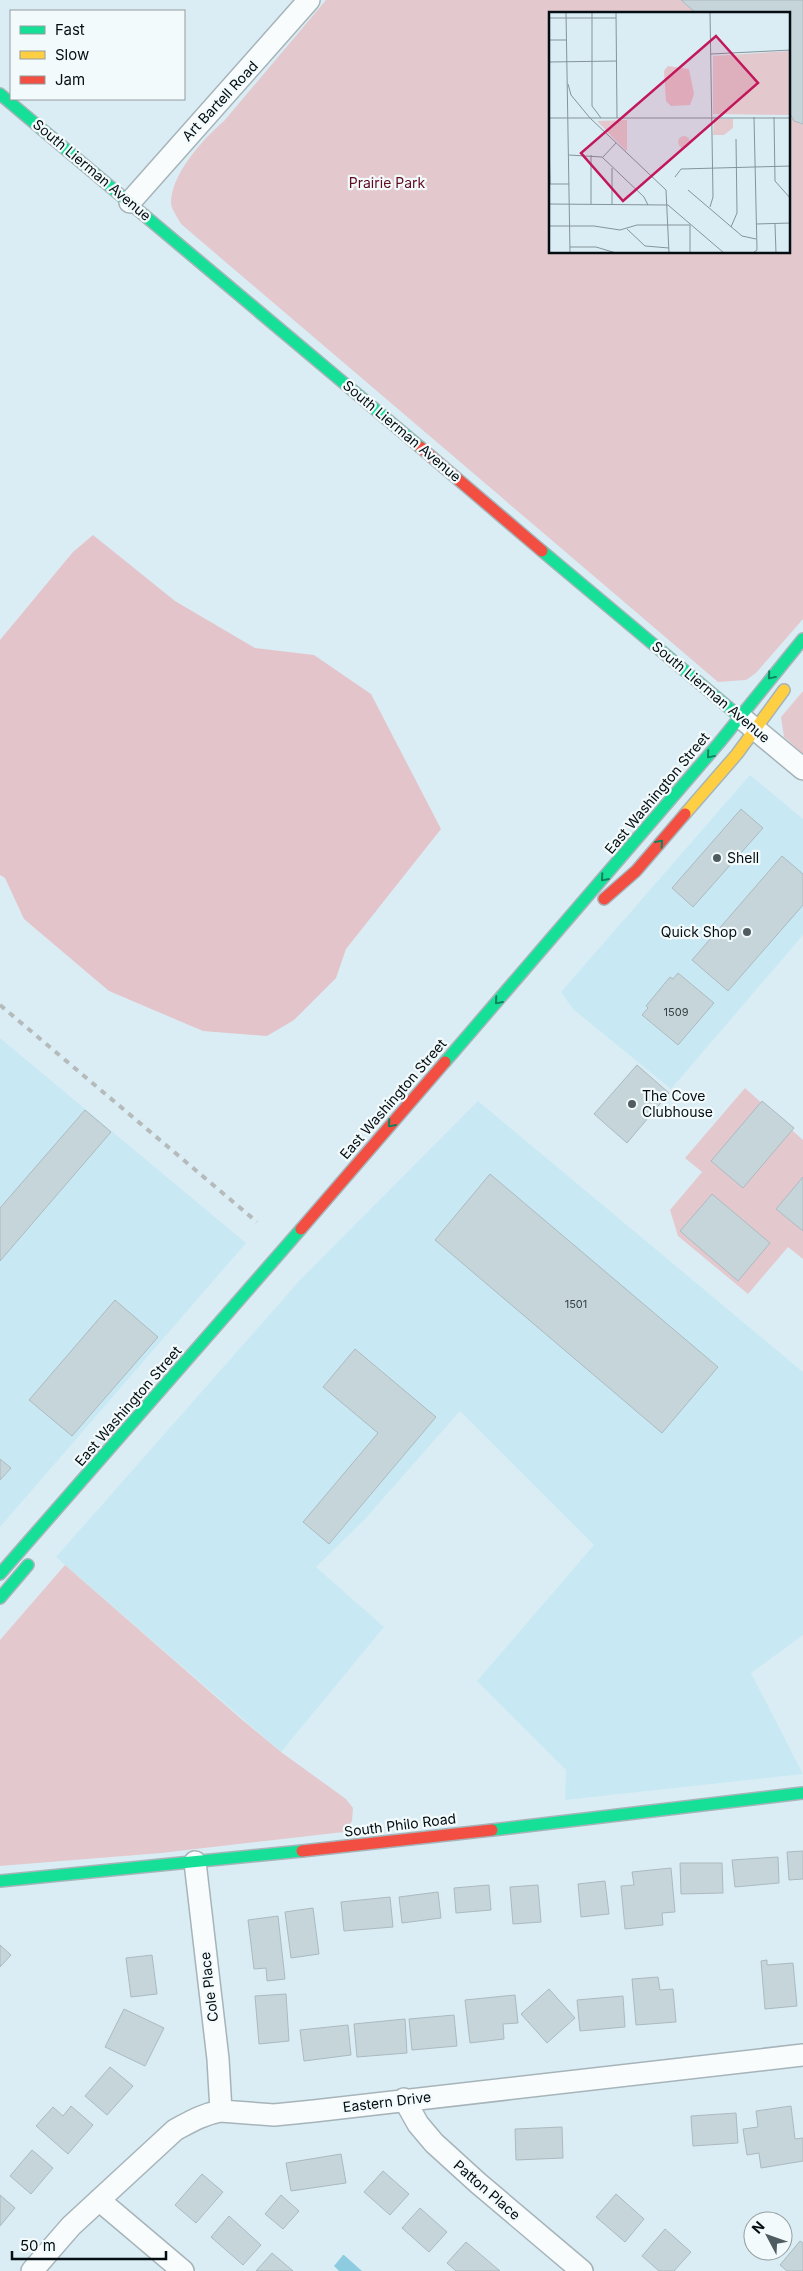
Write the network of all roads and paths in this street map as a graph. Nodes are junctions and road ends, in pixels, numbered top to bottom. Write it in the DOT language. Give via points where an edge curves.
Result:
graph roads {
  1 [pos="309,0"];
  2 [pos="0,94"];
  3 [pos="130,202"];
  4 [pos="803,639"];
  5 [pos="792,682"];
  6 [pos="748,723"];
  7 [pos="803,769"];
  8 [pos="599,905"];
  9 [pos="36,1556"];
  10 [pos="0,1574"];
  11 [pos="0,1598"];
  12 [pos="803,1794"];
  13 [pos="195,1862"];
  14 [pos="0,1881"];
  15 [pos="803,2055"];
  16 [pos="404,2100"];
  17 [pos="221,2111"];
  18 [pos="99,2200"];
  19 [pos="32,2271"];
  20 [pos="183,2271"];
  21 [pos="582,2271"];
  1 -- 3 [label="street, Art Bartell Road"];
  2 -- 3 [label="main road, South Lierman Avenue"];
  3 -- 6 [label="main road, South Lierman Avenue"];
  4 -- 6 [label="main road, East Washington Street, one-way" via="768,680"];
  5 -- 6 [label="main road, East Washington Street" via="769,708"];
  6 -- 7 [label="street, South Lierman Avenue"];
  8 -- 6 [label="main road, East Washington Street, one-way" via="636,871"];
  6 -- 10 [label="main road, East Washington Street, one-way" via="621,858"];
  9 -- 11 [label="main road"];
  12 -- 13 [label="main road, South Philo Road"];
  13 -- 14 [label="main road, South Philo Road"];
  13 -- 17 [label="street, Cole Place"];
  15 -- 16 [label="street, Eastern Drive"];
  16 -- 17 [label="street, Eastern Drive" via="274,2115"];
  16 -- 21 [label="street, Patton Place" via="434,2143"];
  17 -- 18 [label="street, Eastern Drive" via="195,2119 175,2130"];
  18 -- 19 [label="street, Eastern Drive" via="71,2226"];
  18 -- 20 [label="street"];
}
